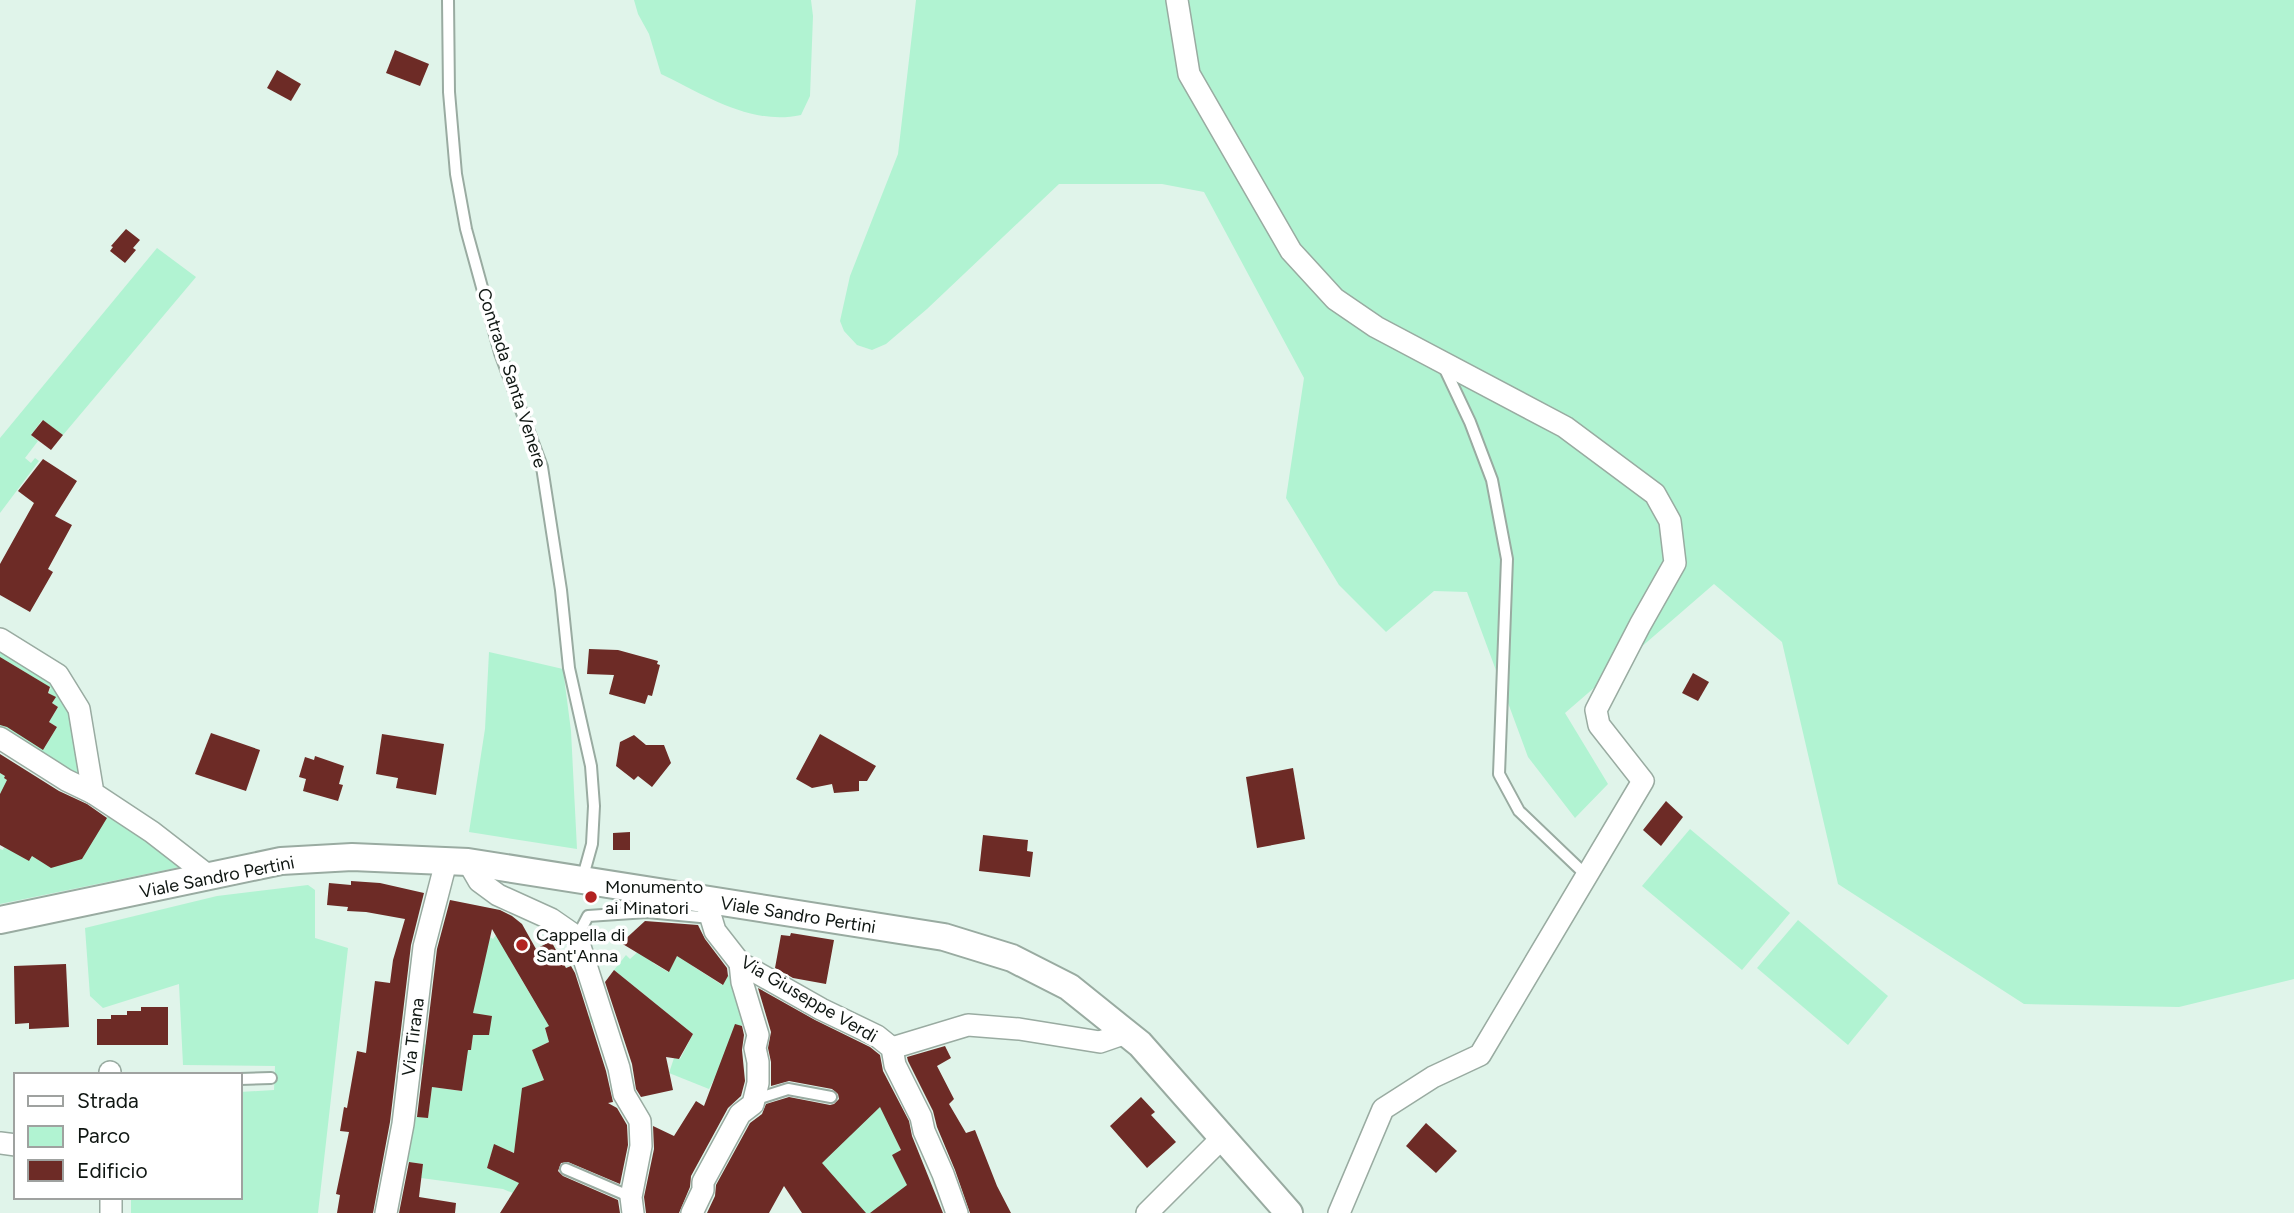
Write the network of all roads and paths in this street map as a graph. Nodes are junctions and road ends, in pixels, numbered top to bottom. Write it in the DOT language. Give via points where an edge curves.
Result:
graph roads {
  1 [pos="447,0"];
  2 [pos="1177,0"];
  3 [pos="1442,362"];
  4 [pos="0,639"];
  5 [pos="0,738"];
  6 [pos="93,793"];
  7 [pos="457,862"];
  8 [pos="1586,876"];
  9 [pos="210,877"];
  10 [pos="582,880"];
  11 [pos="709,909"];
  12 [pos="0,920"];
  13 [pos="577,937"];
  14 [pos="740,963"];
  15 [pos="1126,1033"];
  16 [pos="891,1048"];
  17 [pos="271,1078"];
  18 [pos="242,1079"];
  19 [pos="831,1097"];
  20 [pos="754,1100"];
  21 [pos="1223,1137"];
  22 [pos="566,1169"];
  23 [pos="632,1207"];
  24 [pos="386,1213"];
  25 [pos="692,1213"];
  26 [pos="957,1213"];
  27 [pos="1147,1213"];
  28 [pos="1289,1213"];
  29 [pos="1339,1213"];
  1 -- 10 [label="lane, Contrada Santa Venere" via="449,92 466,229 500,353 542,467 569,668 591,766 592,844"];
  2 -- 3 [label="street" via="1189,74 1291,251 1335,299"];
  3 -- 8 [label="lane" via="1492,480 1507,559 1499,774 1519,811"];
  3 -- 8 [label="street" via="1565,427 1655,494 1670,521 1675,563 1596,710 1599,725 1643,780"];
  4 -- 6 [label="street" via="58,675 79,709"];
  5 -- 6 [label="street"];
  6 -- 9 [label="street"];
  7 -- 9 [label="street, Viale Sandro Pertini" via="352,857 281,861"];
  7 -- 10 [label="street, Viale Sandro Pertini"];
  7 -- 13 [label="street" via="498,895 551,919"];
  7 -- 24 [label="street, Via Tirana" via="424,947 403,1124"];
  8 -- 29 [label="street" via="1480,1055 1433,1077 1383,1110"];
  9 -- 12 [label="street, Viale Sandro Pertini"];
  10 -- 11 [label="street, Viale Sandro Pertini"];
  11 -- 13 [label="lane" via="588,916"];
  11 -- 14 [label="street, Via Giuseppe Verdi" via="715,931"];
  11 -- 15 [label="street, Viale Sandro Pertini" via="956,940 1012,958 1069,987"];
  13 -- 23 [label="street" via="624,1094 640,1121"];
  14 -- 16 [label="street, Via Giuseppe Verdi" via="877,1036"];
  14 -- 20 [label="street" via="758,1035"];
  15 -- 16 [label="street" via="1100,1042 968,1025"];
  15 -- 21 [label="street, Viale Sandro Pertini"];
  16 -- 26 [label="street, Via Giuseppe Verdi"];
  17 -- 18 [label="lane"];
  19 -- 20 [label="lane" via="788,1089"];
  20 -- 25 [label="street" via="740,1114 703,1182"];
  21 -- 27 [label="street"];
  21 -- 28 [label="street, Viale Sandro Pertini"];
  22 -- 23 [label="lane"];
}
